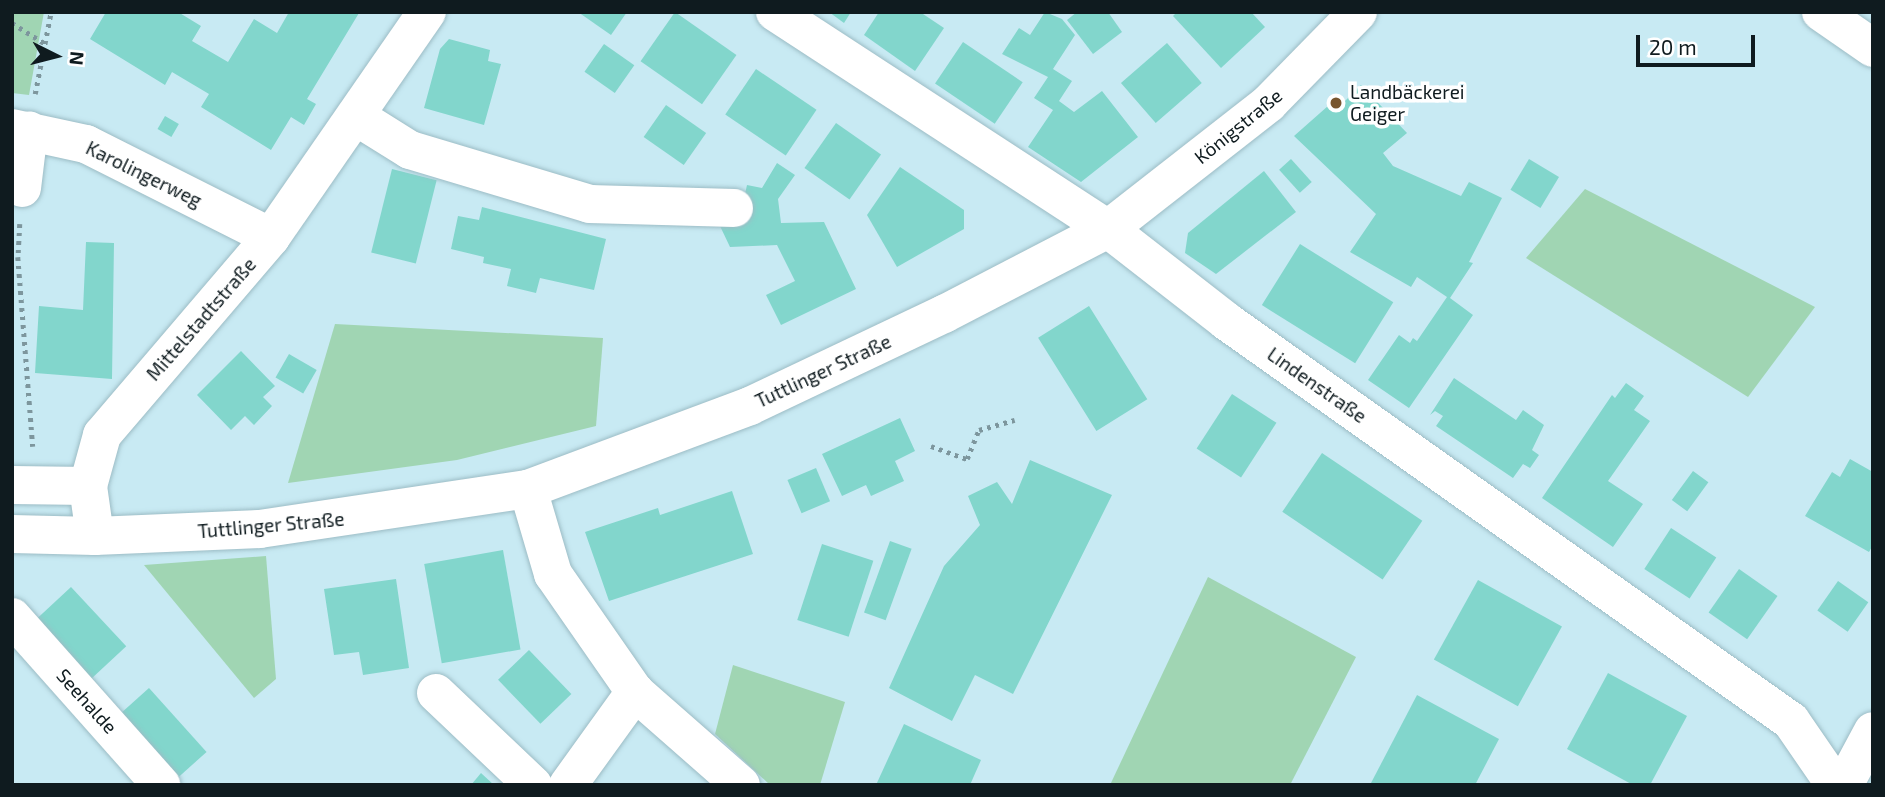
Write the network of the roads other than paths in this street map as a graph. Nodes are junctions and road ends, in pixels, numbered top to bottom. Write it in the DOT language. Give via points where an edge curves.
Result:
graph roads {
  1 [pos="427,12"];
  2 [pos="775,12"];
  3 [pos="1358,12"];
  4 [pos="1821,12"];
  5 [pos="1873,48"];
  6 [pos="357,117"];
  7 [pos="21,129"];
  8 [pos="22,188"];
  9 [pos="734,208"];
  10 [pos="1108,229"];
  11 [pos="271,237"];
  12 [pos="31,484"];
  13 [pos="88,485"];
  14 [pos="528,489"];
  15 [pos="12,534"];
  16 [pos="95,536"];
  17 [pos="12,617"];
  18 [pos="635,692"];
  19 [pos="436,693"];
  20 [pos="1873,732"];
  21 [pos="161,785"];
  22 [pos="533,785"];
  23 [pos="568,785"];
  24 [pos="741,785"];
  25 [pos="1835,785"];
  26 [pos="1844,785"];
  1 -- 6 [label="street, Mittelstadtstraße"];
  2 -- 10 [label="street, Lindenstraße"];
  3 -- 10 [label="street, Königstraße" via="1269,103"];
  4 -- 5 [label="street"];
  6 -- 9 [label="street" via="410,150 590,204"];
  6 -- 11 [label="street, Mittelstadtstraße"];
  7 -- 8 [label="street"];
  7 -- 11 [label="street, Karolingerweg" via="86,144"];
  10 -- 14 [label="street, Tuttlinger Straße" via="944,314 750,406"];
  10 -- 25 [label="street, Lindenstraße" via="1226,321 1791,721"];
  11 -- 13 [label="street, Mittelstadtstraße" via="102,435"];
  12 -- 13 [label="street"];
  13 -- 16 [label="street, Mittelstadtstraße"];
  14 -- 16 [label="street, Tuttlinger Straße" via="260,529"];
  14 -- 18 [label="street" via="553,574"];
  15 -- 16 [label="street, Tuttlinger Straße"];
  17 -- 21 [label="street, Seehalde"];
  18 -- 23 [label="street"];
  18 -- 24 [label="street"];
  19 -- 22 [label="street"];
  20 -- 26 [label="street"];
}
